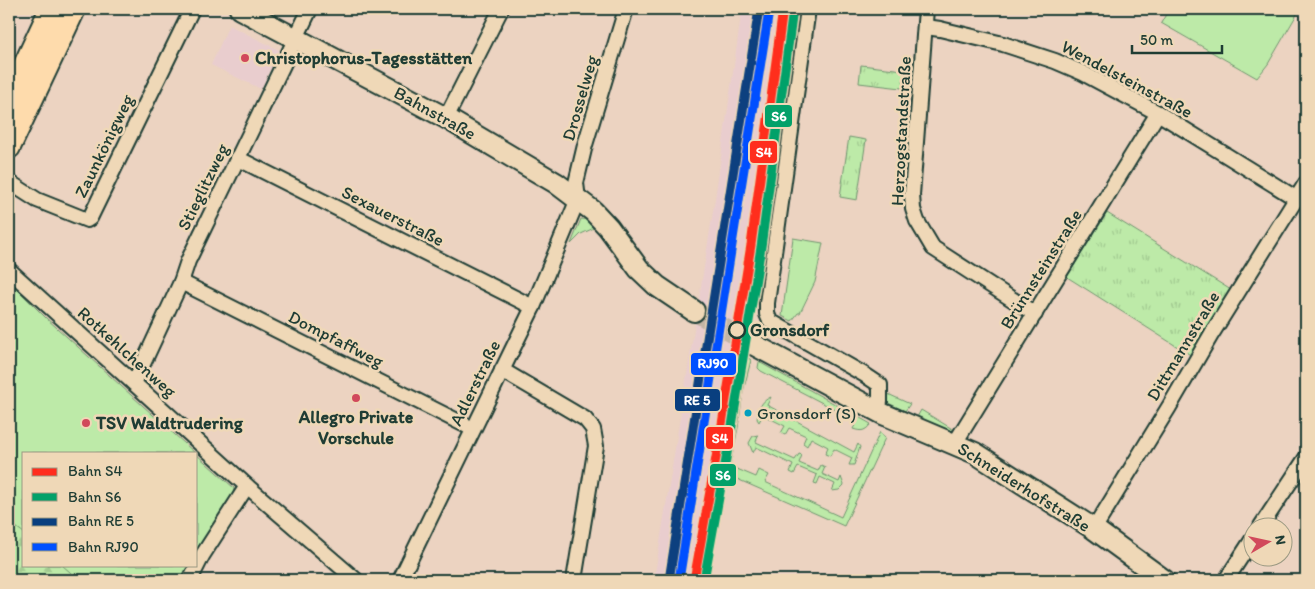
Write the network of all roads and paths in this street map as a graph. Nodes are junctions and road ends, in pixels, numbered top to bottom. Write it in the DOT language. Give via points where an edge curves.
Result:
graph roads {
  1 [pos="51,9"];
  2 [pos="74,9"];
  3 [pos="192,9"];
  4 [pos="240,9"];
  5 [pos="310,9"];
  6 [pos="501,9"];
  7 [pos="626,9"];
  8 [pos="808,9"];
  9 [pos="926,9"];
  10 [pos="926,27"];
  11 [pos="296,37"];
  12 [pos="9,99"];
  13 [pos="1158,113"];
  14 [pos="446,118"];
  15 [pos="9,147"];
  16 [pos="237,158"];
  17 [pos="9,182"];
  18 [pos="1306,184"];
  19 [pos="578,199"];
  20 [pos="1297,199"];
  21 [pos="9,270"];
  22 [pos="181,282"];
  23 [pos="533,307"];
  24 [pos="694,311"];
  25 [pos="1036,314"];
  26 [pos="743,339"];
  27 [pos="502,370"];
  28 [pos="134,383"];
  29 [pos="877,410"];
  30 [pos="474,429"];
  31 [pos="955,444"];
  32 [pos="1306,458"];
  33 [pos="247,486"];
  34 [pos="1268,516"];
  35 [pos="1094,530"];
  36 [pos="1242,555"];
  37 [pos="198,564"];
  38 [pos="197,566"];
  39 [pos="190,580"];
  40 [pos="356,580"];
  41 [pos="400,580"];
  42 [pos="574,580"];
  43 [pos="1164,580"];
  44 [pos="1226,580"];
  1 -- 12 [label="main road"];
  2 -- 15 [label="main road"];
  3 -- 17 [label="street, Zaunkönigweg" via="90,218 86,220 37,200"];
  4 -- 11 [label="street, Bahnstraße"];
  5 -- 11 [label="street, Stieglitzweg"];
  6 -- 14 [label="street"];
  7 -- 19 [label="street, Drosselweg" via="585,146 576,182"];
  8 -- 29 [label="street" via="767,314 770,321 880,385"];
  9 -- 10 [label="street, Herzogstandstraße"];
  10 -- 13 [label="street, Wendelsteinstraße" via="1004,44 1055,61"];
  10 -- 25 [label="street, Herzogstandstraße" via="912,195 917,221 933,248"];
  11 -- 14 [label="street, Bahnstraße"];
  11 -- 16 [label="street, Stieglitzweg"];
  13 -- 20 [label="street, Wendelsteinstraße"];
  13 -- 25 [label="street, Brünnsteinstraße"];
  14 -- 19 [label="street, Bahnstraße" via="532,167"];
  16 -- 22 [label="street, Stieglitzweg"];
  16 -- 23 [label="street, Sexauerstraße"];
  18 -- 20 [label="street, Dittmannstraße"];
  19 -- 23 [label="street, Adlerstraße"];
  19 -- 24 [label="street, Bahnstraße" via="608,226 639,269 657,286"];
  20 -- 35 [label="street, Dittmannstraße"];
  21 -- 28 [label="street, Rotkehlchenweg"];
  22 -- 28 [label="street, Stieglitzweg"];
  22 -- 30 [label="street, Dompfaffweg"];
  23 -- 27 [label="street, Adlerstraße"];
  25 -- 31 [label="street, Brünnsteinstraße"];
  26 -- 29 [label="street, Schneiderhofstraße"];
  27 -- 30 [label="street, Adlerstraße"];
  27 -- 42 [label="street" via="585,419 594,429 596,446"];
  28 -- 33 [label="street, Rotkehlchenweg"];
  29 -- 31 [label="street, Schneiderhofstraße"];
  30 -- 41 [label="street, Adlerstraße"];
  31 -- 35 [label="street, Schneiderhofstraße" via="975,453"];
  32 -- 34 [label="street"];
  33 -- 37 [label="street"];
  33 -- 40 [label="street, Rotkehlchenweg"];
  35 -- 43 [label="street, Schneiderhofstraße"];
  36 -- 44 [label="street"];
  38 -- 39 [label="street"];
}
